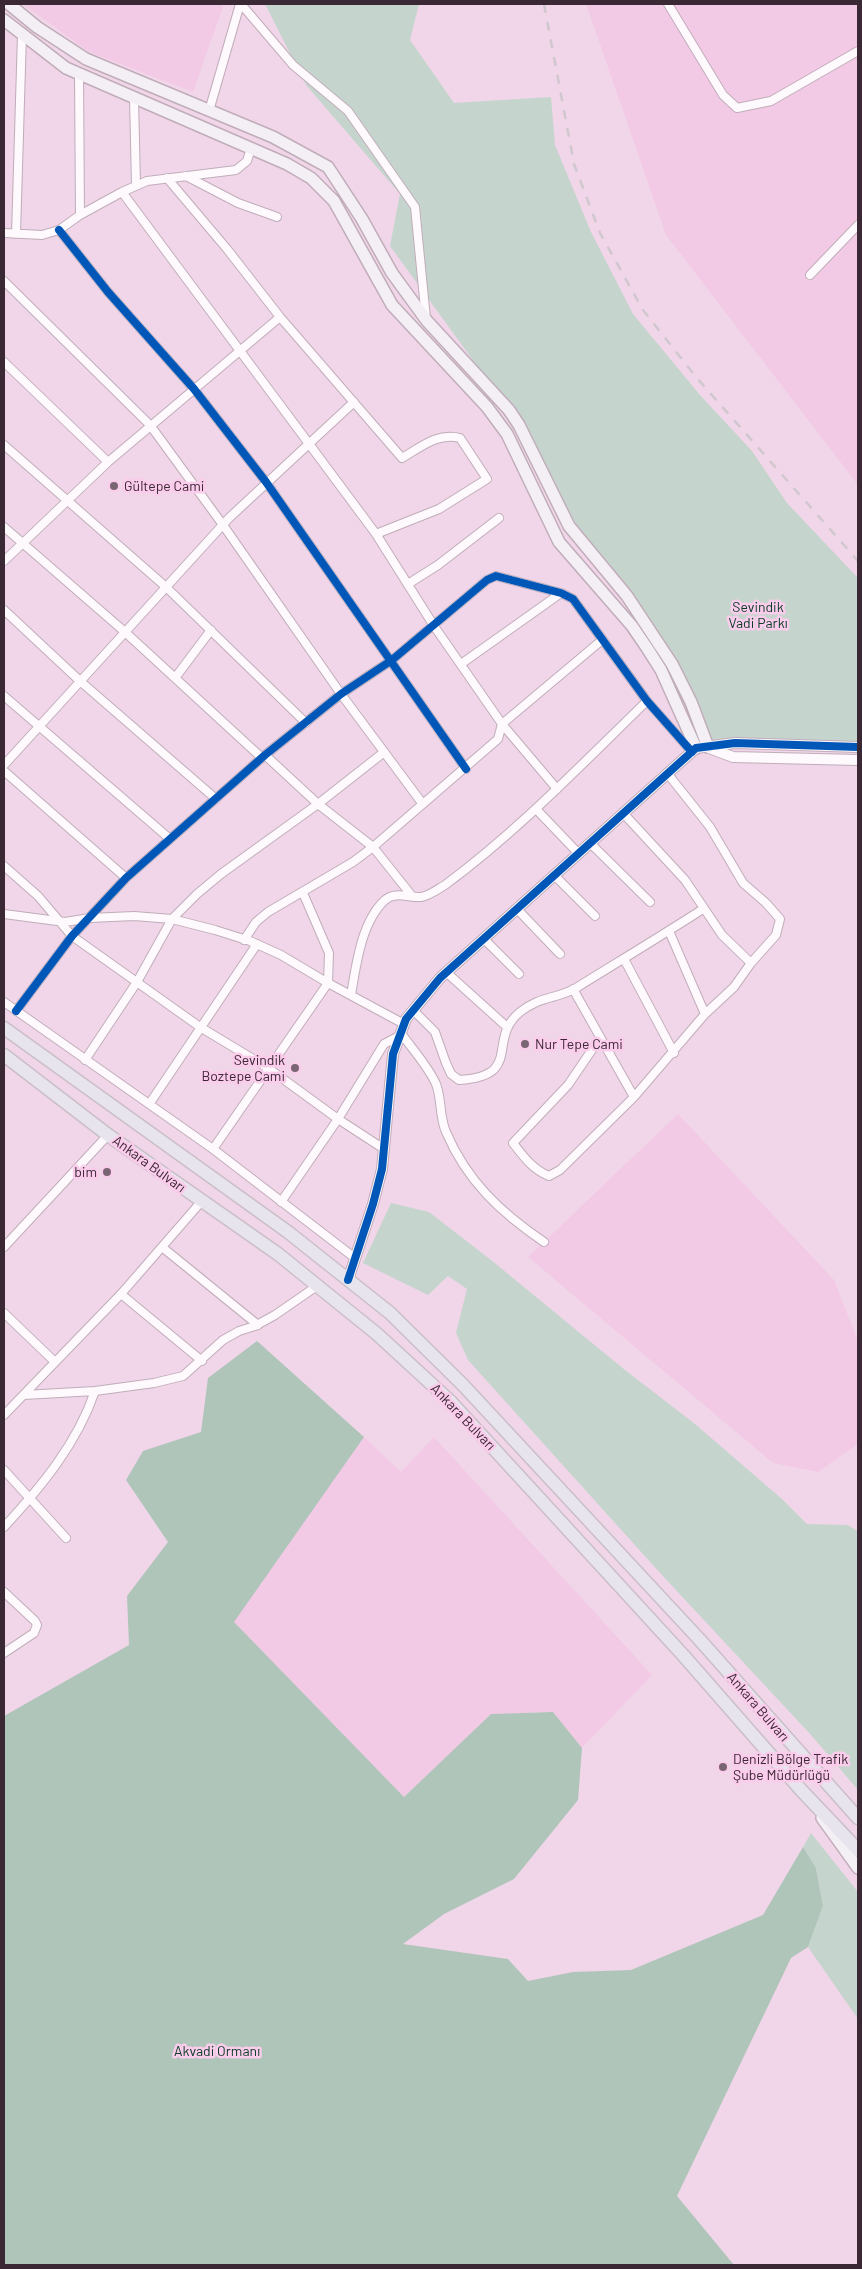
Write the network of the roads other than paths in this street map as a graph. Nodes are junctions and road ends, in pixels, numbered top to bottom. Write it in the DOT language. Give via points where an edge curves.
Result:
graph roads {
  1 [pos="9,4"];
  2 [pos="241,4"];
  3 [pos="668,4"];
  4 [pos="4,20"];
  5 [pos="22,34"];
  6 [pos="858,51"];
  7 [pos="79,74"];
  8 [pos="134,98"];
  9 [pos="209,111"];
  10 [pos="251,148"];
  11 [pos="186,176"];
  12 [pos="167,178"];
  13 [pos="136,185"];
  14 [pos="122,192"];
  15 [pos="80,215"];
  16 [pos="277,217"];
  17 [pos="858,225"];
  18 [pos="59,230"];
  19 [pos="4,233"];
  20 [pos="16,234"];
  21 [pos="810,275"];
  22 [pos="4,281"];
  23 [pos="280,317"];
  24 [pos="427,321"];
  25 [pos="241,352"];
  26 [pos="4,362"];
  27 [pos="194,389"];
  28 [pos="354,402"];
  29 [pos="150,425"];
  30 [pos="309,443"];
  31 [pos="4,445"];
  32 [pos="108,462"];
  33 [pos="266,482"];
  34 [pos="68,500"];
  35 [pos="499,518"];
  36 [pos="224,525"];
  37 [pos="4,526"];
  38 [pos="376,534"];
  39 [pos="22,543"];
  40 [pos="4,561"];
  41 [pos="408,584"];
  42 [pos="166,587"];
  43 [pos="561,593"];
  44 [pos="4,610"];
  45 [pos="434,626"];
  46 [pos="211,630"];
  47 [pos="125,632"];
  48 [pos="602,640"];
  49 [pos="392,660"];
  50 [pos="461,664"];
  51 [pos="175,678"];
  52 [pos="80,681"];
  53 [pos="341,694"];
  54 [pos="4,696"];
  55 [pos="647,700"];
  56 [pos="306,723"];
  57 [pos="502,724"];
  58 [pos="38,727"];
  59 [pos="858,747"];
  60 [pos="699,749"];
  61 [pos="384,753"];
  62 [pos="264,756"];
  63 [pos="858,760"];
  64 [pos="4,765"];
  65 [pos="466,768"];
  66 [pos="4,771"];
  67 [pos="667,773"];
  68 [pos="557,789"];
  69 [pos="216,799"];
  70 [pos="422,803"];
  71 [pos="318,804"];
  72 [pos="536,809"];
  73 [pos="623,813"];
  74 [pos="170,839"];
  75 [pos="590,843"];
  76 [pos="373,847"];
  77 [pos="578,854"];
  78 [pos="4,866"];
  79 [pos="554,875"];
  80 [pos="126,878"];
  81 [pos="303,893"];
  82 [pos="412,896"];
  83 [pos="650,902"];
  84 [pos="517,909"];
  85 [pos="703,909"];
  86 [pos="4,914"];
  87 [pos="595,916"];
  88 [pos="90,918"];
  89 [pos="172,919"];
  90 [pos="60,922"];
  91 [pos="669,931"];
  92 [pos="72,936"];
  93 [pos="484,939"];
  94 [pos="244,940"];
  95 [pos="257,944"];
  96 [pos="560,954"];
  97 [pos="624,959"];
  98 [pos="750,963"];
  99 [pos="446,972"];
  100 [pos="519,974"];
  101 [pos="137,982"];
  102 [pos="328,983"];
  103 [pos="573,989"];
  104 [pos="351,996"];
  105 [pos="4,1002"];
  106 [pos="413,1010"];
  107 [pos="16,1011"];
  108 [pos="706,1014"];
  109 [pos="200,1027"];
  110 [pos="507,1027"];
  111 [pos="4,1028"];
  112 [pos="401,1031"];
  113 [pos="600,1038"];
  114 [pos="674,1053"];
  115 [pos="4,1055"];
  116 [pos="85,1060"];
  117 [pos="268,1068"];
  118 [pos="634,1097"];
  119 [pos="150,1103"];
  120 [pos="338,1119"];
  121 [pos="108,1135"];
  122 [pos="213,1149"];
  123 [pos="384,1149"];
  124 [pos="201,1202"];
  125 [pos="281,1202"];
  126 [pos="544,1242"];
  127 [pos="4,1247"];
  128 [pos="162,1247"];
  129 [pos="355,1258"];
  130 [pos="348,1280"];
  131 [pos="317,1286"];
  132 [pos="121,1294"];
  133 [pos="4,1313"];
  134 [pos="258,1325"];
  135 [pos="202,1361"];
  136 [pos="55,1362"];
  137 [pos="95,1391"];
  138 [pos="24,1395"];
  139 [pos="4,1416"];
  140 [pos="4,1470"];
  141 [pos="31,1498"];
  142 [pos="4,1527"];
  143 [pos="66,1538"];
  144 [pos="4,1592"];
  145 [pos="4,1653"];
  146 [pos="802,1791"];
  147 [pos="858,1818"];
  148 [pos="858,1850"];
  149 [pos="858,1868"];
  1 -- 9 [label="main road" via="86,59"];
  2 -- 9 [label="street"];
  2 -- 24 [label="street" via="293,65 348,111 414,207"];
  3 -- 6 [label="street" via="723,95 737,108 771,101"];
  4 -- 5 [label="main road"];
  5 -- 7 [label="main road" via="66,68"];
  5 -- 20 [label="street"];
  7 -- 8 [label="main road"];
  7 -- 15 [label="street"];
  8 -- 10 [label="main road"];
  8 -- 13 [label="street"];
  9 -- 24 [label="main road" via="273,137 328,167 392,273"];
  10 -- 11 [label="street" via="247,161 236,170"];
  10 -- 60 [label="main road" via="288,164 319,185 334,201 392,305 487,406 513,445 559,542 632,626 661,670"];
  11 -- 12 [label="street"];
  11 -- 16 [label="street" via="238,203"];
  12 -- 13 [label="street"];
  12 -- 23 [label="street"];
  13 -- 14 [label="street"];
  14 -- 15 [label="street"];
  14 -- 25 [label="street"];
  15 -- 18 [label="street"];
  17 -- 21 [label="street"];
  18 -- 20 [label="street" via="42,235"];
  18 -- 27 [label="street" via="108,292"];
  19 -- 20 [label="street"];
  22 -- 29 [label="street"];
  23 -- 25 [label="street"];
  23 -- 28 [label="street"];
  24 -- 60 [label="main road" via="509,410 569,526 627,596 672,664 691,702"];
  25 -- 27 [label="street"];
  25 -- 30 [label="street"];
  26 -- 32 [label="street"];
  27 -- 29 [label="street"];
  27 -- 33 [label="street"];
  28 -- 30 [label="street"];
  28 -- 38 [label="street" via="402,458 440,436 450,435 460,438 486,480 439,509"];
  29 -- 32 [label="street"];
  29 -- 36 [label="street"];
  30 -- 33 [label="street"];
  30 -- 38 [label="street"];
  31 -- 34 [label="street"];
  32 -- 34 [label="street"];
  33 -- 36 [label="street"];
  33 -- 49 [label="street"];
  34 -- 39 [label="street"];
  34 -- 42 [label="street"];
  35 -- 41 [label="street"];
  36 -- 42 [label="street"];
  36 -- 53 [label="street"];
  37 -- 39 [label="street"];
  38 -- 41 [label="street"];
  39 -- 40 [label="street"];
  39 -- 47 [label="street"];
  41 -- 45 [label="street"];
  42 -- 46 [label="street"];
  42 -- 47 [label="street"];
  43 -- 45 [label="street" via="496,576 487,580"];
  43 -- 48 [label="street" via="573,599"];
  43 -- 50 [label="street"];
  44 -- 52 [label="street"];
  45 -- 49 [label="street"];
  45 -- 50 [label="street"];
  46 -- 51 [label="street"];
  46 -- 56 [label="street"];
  47 -- 51 [label="street"];
  47 -- 52 [label="street"];
  48 -- 55 [label="street"];
  48 -- 57 [label="street"];
  49 -- 53 [label="street"];
  49 -- 65 [label="street"];
  50 -- 57 [label="street"];
  51 -- 62 [label="street"];
  52 -- 58 [label="street"];
  52 -- 69 [label="street"];
  53 -- 56 [label="street"];
  53 -- 61 [label="street"];
  54 -- 58 [label="street"];
  55 -- 60 [label="street"];
  55 -- 68 [label="street"];
  56 -- 62 [label="street"];
  57 -- 65 [label="street" via="498,740"];
  57 -- 68 [label="street"];
  58 -- 64 [label="street"];
  58 -- 74 [label="street"];
  59 -- 60 [label="street" via="734,743"];
  60 -- 63 [label="street" via="733,757"];
  60 -- 67 [label="street"];
  61 -- 70 [label="street"];
  61 -- 71 [label="street"];
  62 -- 69 [label="street"];
  62 -- 71 [label="street"];
  65 -- 70 [label="street"];
  66 -- 80 [label="street"];
  67 -- 73 [label="street"];
  67 -- 98 [label="street" via="710,827 743,883 780,919 776,935"];
  68 -- 72 [label="street"];
  69 -- 74 [label="street"];
  70 -- 76 [label="street"];
  71 -- 76 [label="street"];
  71 -- 89 [label="street" via="221,874"];
  72 -- 77 [label="street"];
  72 -- 82 [label="street" via="474,863 438,889 423,897"];
  73 -- 75 [label="street"];
  73 -- 85 [label="street" via="685,880"];
  74 -- 80 [label="street"];
  75 -- 77 [label="street"];
  75 -- 83 [label="street"];
  76 -- 81 [label="street"];
  76 -- 82 [label="street"];
  77 -- 79 [label="street"];
  78 -- 90 [label="street" via="38,896"];
  79 -- 84 [label="street"];
  79 -- 87 [label="street"];
  80 -- 88 [label="street"];
  81 -- 94 [label="street" via="262,917"];
  81 -- 102 [label="street" via="329,953"];
  82 -- 104 [label="street" via="393,895 374,915 361,946"];
  84 -- 93 [label="street"];
  84 -- 96 [label="street"];
  85 -- 91 [label="street"];
  85 -- 98 [label="street" via="722,935"];
  86 -- 90 [label="street"];
  88 -- 89 [label="street" via="134,916"];
  88 -- 90 [label="street"];
  88 -- 92 [label="street"];
  89 -- 94 [label="street"];
  89 -- 101 [label="street"];
  90 -- 92 [label="street"];
  91 -- 97 [label="street"];
  91 -- 108 [label="street"];
  92 -- 101 [label="street"];
  92 -- 107 [label="street"];
  93 -- 99 [label="street"];
  93 -- 100 [label="street"];
  94 -- 95 [label="street"];
  95 -- 102 [label="street"];
  95 -- 109 [label="street"];
  97 -- 103 [label="street"];
  97 -- 114 [label="street"];
  98 -- 108 [label="street" via="734,987"];
  99 -- 106 [label="street"];
  99 -- 110 [label="street"];
  101 -- 109 [label="street"];
  101 -- 116 [label="street"];
  102 -- 104 [label="street"];
  102 -- 117 [label="street"];
  103 -- 110 [label="street" via="534,1001"];
  103 -- 113 [label="street"];
  104 -- 112 [label="street"];
  105 -- 107 [label="street"];
  106 -- 110 [label="street" via="435,1032 446,1063 458,1080 474,1079 493,1072 499,1064"];
  106 -- 112 [label="street"];
  107 -- 116 [label="street"];
  108 -- 114 [label="street"];
  109 -- 117 [label="street"];
  109 -- 119 [label="street"];
  111 -- 130 [label="main road, Ankara Bulvarı" via="288,1232"];
  112 -- 120 [label="street" via="384,1044"];
  112 -- 123 [label="street" via="393,1054"];
  112 -- 126 [label="street" via="436,1083 445,1131 470,1177 494,1204"];
  113 -- 118 [label="street"];
  113 -- 118 [label="street" via="568,1085 513,1143 527,1161 549,1176 584,1148"];
  114 -- 118 [label="street"];
  115 -- 121 [label="main road, Ankara Bulvarı"];
  116 -- 119 [label="street"];
  117 -- 120 [label="street"];
  117 -- 122 [label="street"];
  119 -- 122 [label="street"];
  120 -- 123 [label="street"];
  120 -- 125 [label="street"];
  121 -- 124 [label="main road, Ankara Bulvarı"];
  121 -- 127 [label="street"];
  122 -- 125 [label="street"];
  123 -- 129 [label="street" via="373,1204"];
  124 -- 128 [label="street"];
  124 -- 131 [label="main road, Ankara Bulvarı" via="278,1254"];
  125 -- 129 [label="street"];
  128 -- 132 [label="street"];
  128 -- 134 [label="street"];
  129 -- 130 [label="street"];
  130 -- 147 [label="main road, Ankara Bulvarı" via="390,1313 463,1385 699,1639"];
  131 -- 134 [label="street"];
  131 -- 146 [label="main road, Ankara Bulvarı" via="377,1334 451,1402 683,1655"];
  132 -- 135 [label="street"];
  132 -- 136 [label="street"];
  133 -- 136 [label="street"];
  134 -- 135 [label="street" via="222,1340"];
  135 -- 137 [label="street" via="183,1376"];
  136 -- 138 [label="street"];
  137 -- 138 [label="street"];
  137 -- 141 [label="street" via="73,1440"];
  138 -- 139 [label="street"];
  140 -- 141 [label="street"];
  141 -- 142 [label="street"];
  141 -- 143 [label="street"];
  144 -- 145 [label="street" via="37,1626 34,1633"];
  146 -- 148 [label="main road, Ankara Bulvarı"];
  146 -- 149 [label="main road"];
}
